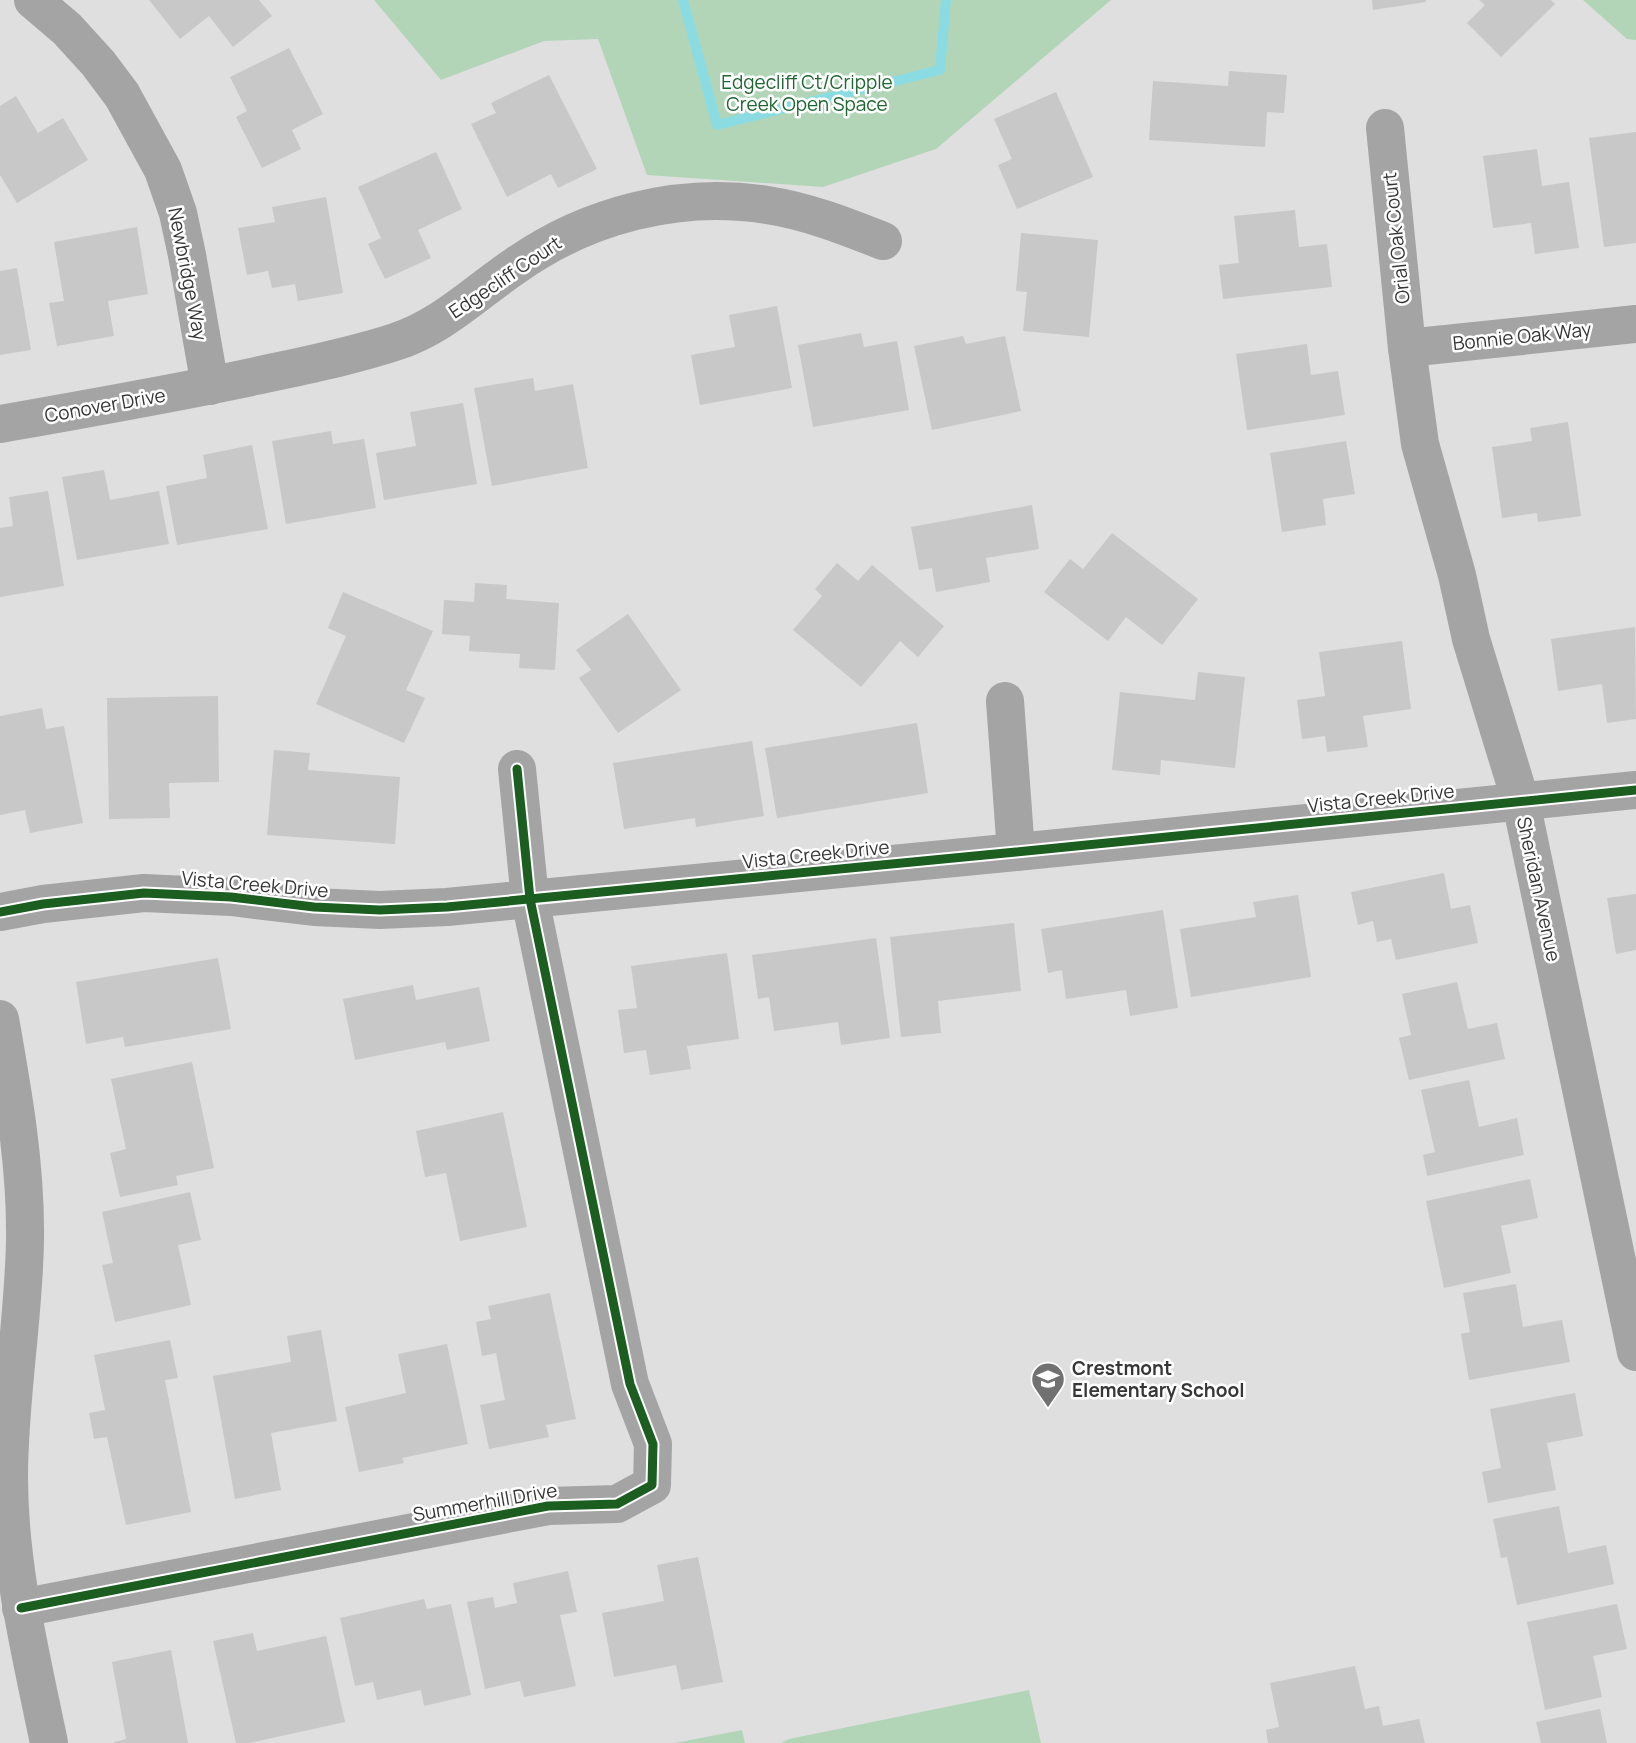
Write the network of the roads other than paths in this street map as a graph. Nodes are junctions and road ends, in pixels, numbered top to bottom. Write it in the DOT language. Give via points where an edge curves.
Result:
graph roads {
  1 [pos="33,0"];
  2 [pos="1385,128"];
  3 [pos="883,241"];
  4 [pos="1636,324"];
  5 [pos="1407,348"];
  6 [pos="210,386"];
  7 [pos="0,424"];
  8 [pos="1005,701"];
  9 [pos="517,769"];
  10 [pos="1636,790"];
  11 [pos="1521,802"];
  12 [pos="1016,852"];
  13 [pos="530,899"];
  14 [pos="0,912"];
  15 [pos="0,1019"];
  16 [pos="1625,1243"];
  17 [pos="1636,1352"];
  18 [pos="21,1608"];
  19 [pos="48,1743"];
  1 -- 6 [label="street, Newbridge Way" via="98,62 122,95 163,170 178,213"];
  2 -- 5 [label="street, Orial Oak Court"];
  3 -- 6 [label="street, Edgecliff Court" via="823,218 768,205 679,202 621,214 566,235 516,265 450,315 397,342 341,359"];
  4 -- 5 [label="street, Bonnie Oak Way"];
  5 -- 11 [label="street, Sheridan Avenue" via="1420,444 1471,639"];
  6 -- 7 [label="street, Conover Drive"];
  8 -- 12 [label="street"];
  9 -- 13 [label="street"];
  10 -- 11 [label="street, Vista Creek Drive"];
  11 -- 12 [label="street, Vista Creek Drive"];
  11 -- 16 [label="street, Sheridan Avenue"];
  12 -- 13 [label="street, Vista Creek Drive"];
  13 -- 14 [label="street, Vista Creek Drive" via="380,911 144,893"];
  13 -- 18 [label="street, Summerhill Drive" via="631,1384 653,1444 652,1485 617,1504 548,1506"];
  15 -- 18 [label="street" via="14,1093 23,1182 25,1239 9,1478"];
  16 -- 17 [label="street, Sheridan Avenue"];
  18 -- 19 [label="street"];
}
